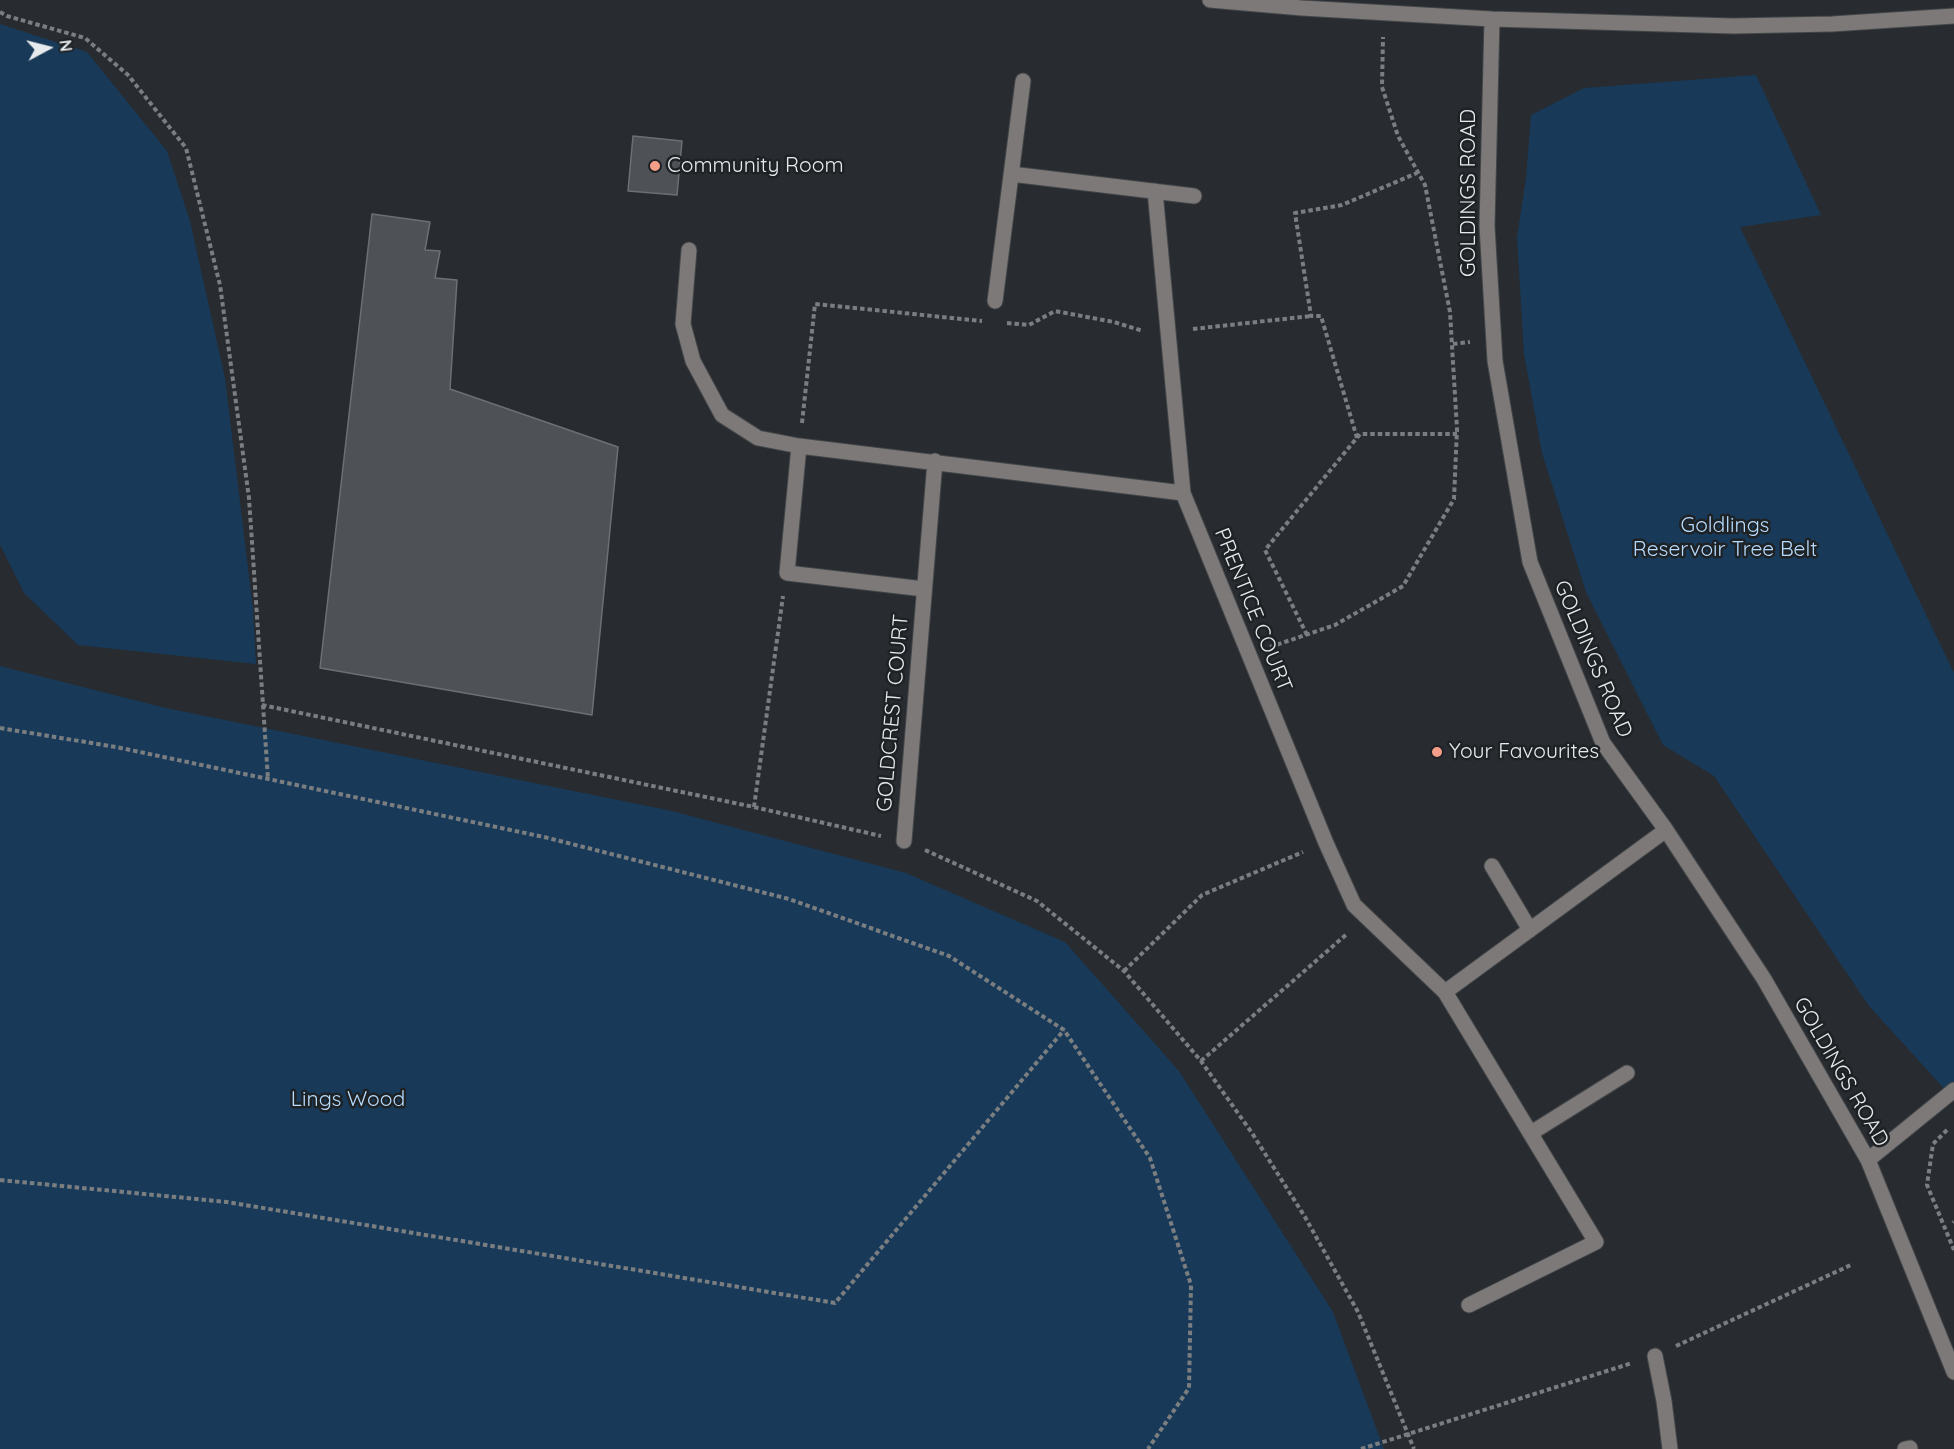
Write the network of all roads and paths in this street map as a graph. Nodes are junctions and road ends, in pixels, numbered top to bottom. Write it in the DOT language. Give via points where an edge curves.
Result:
graph roads {
  1 [pos="1209,0"];
  2 [pos="0,12"];
  3 [pos="1954,16"];
  4 [pos="1492,19"];
  5 [pos="1383,37"];
  6 [pos="1023,81"];
  7 [pos="1418,173"];
  8 [pos="1011,174"];
  9 [pos="1155,191"];
  10 [pos="1194,196"];
  11 [pos="689,250"];
  12 [pos="995,301"];
  13 [pos="1311,316"];
  14 [pos="993,322"];
  15 [pos="1005,323"];
  16 [pos="1168,331"];
  17 [pos="1457,434"];
  18 [pos="1357,438"];
  19 [pos="799,446"];
  20 [pos="936,461"];
  21 [pos="1183,493"];
  22 [pos="787,573"];
  23 [pos="924,589"];
  24 [pos="1307,634"];
  25 [pos="1249,654"];
  26 [pos="262,705"];
  27 [pos="0,728"];
  28 [pos="268,779"];
  29 [pos="754,807"];
  30 [pos="1666,830"];
  31 [pos="904,841"];
  32 [pos="1326,843"];
  33 [pos="1492,866"];
  34 [pos="1364,915"];
  35 [pos="1530,930"];
  36 [pos="1124,971"];
  37 [pos="1445,992"];
  38 [pos="1064,1030"];
  39 [pos="1201,1061"];
  40 [pos="1627,1073"];
  41 [pos="1954,1090"];
  42 [pos="1954,1124"];
  43 [pos="1531,1133"];
  44 [pos="1868,1160"];
  45 [pos="0,1180"];
  46 [pos="1954,1250"];
  47 [pos="1469,1305"];
  48 [pos="1655,1356"];
  49 [pos="1954,1372"];
  50 [pos="1408,1434"];
  51 [pos="1148,1449"];
  52 [pos="1361,1449"];
  53 [pos="1414,1449"];
  54 [pos="1670,1449"];
  1 -- 4 [label="street"];
  2 -- 26 [label="path" via="86,38 128,75 186,148 220,285 249,498"];
  3 -- 4 [label="street" via="1733,26"];
  4 -- 30 [label="street, GOLDINGS ROAD" via="1486,226 1494,350 1530,562 1604,743"];
  5 -- 7 [label="path" via="1382,87 1398,136"];
  6 -- 8 [label="street"];
  7 -- 13 [label="path" via="1342,205 1295,213"];
  7 -- 17 [label="path" via="1425,185 1450,312"];
  8 -- 9 [label="street"];
  8 -- 12 [label="street"];
  9 -- 10 [label="street"];
  9 -- 16 [label="street, PRENTICE COURT"];
  11 -- 19 [label="street" via="683,324 693,361 722,415 758,438"];
  13 -- 16 [label="path"];
  13 -- 18 [label="path" via="1321,316"];
  14 -- 19 [label="path" via="816,304"];
  15 -- 16 [label="path" via="1029,326 1054,311 1140,331"];
  16 -- 21 [label="street, PRENTICE COURT"];
  17 -- 18 [label="path" via="1360,434"];
  17 -- 24 [label="path" via="1454,499 1403,586 1335,625"];
  18 -- 24 [label="path" via="1265,550"];
  19 -- 20 [label="street"];
  19 -- 22 [label="street"];
  20 -- 21 [label="street"];
  20 -- 23 [label="street, GOLDCREST COURT"];
  21 -- 25 [label="street, PRENTICE COURT"];
  22 -- 23 [label="street, GOLDCREST COURT"];
  22 -- 29 [label="path"];
  23 -- 31 [label="street, GOLDCREST COURT"];
  24 -- 25 [label="path"];
  25 -- 32 [label="street, PRENTICE COURT"];
  26 -- 28 [label="path"];
  26 -- 29 [label="path"];
  27 -- 28 [label="path" via="116,747"];
  28 -- 38 [label="path" via="544,837 789,898 950,956"];
  29 -- 31 [label="path"];
  30 -- 35 [label="street"];
  30 -- 44 [label="street, GOLDINGS ROAD" via="1764,979"];
  31 -- 36 [label="path" via="1037,901"];
  32 -- 34 [label="street, PRENTICE COURT" via="1354,905"];
  32 -- 36 [label="path" via="1202,895"];
  33 -- 35 [label="street"];
  34 -- 37 [label="street, PRENTICE COURT"];
  34 -- 39 [label="path" via="1342,940"];
  35 -- 37 [label="street"];
  36 -- 39 [label="path"];
  37 -- 43 [label="street, PRENTICE COURT"];
  38 -- 45 [label="path" via="835,1303 227,1202"];
  38 -- 51 [label="path" via="1150,1158 1191,1285 1189,1388"];
  39 -- 50 [label="path" via="1305,1217 1353,1303"];
  40 -- 43 [label="street"];
  41 -- 44 [label="street"];
  42 -- 46 [label="path" via="1933,1144 1927,1185"];
  43 -- 47 [label="street, PRENTICE COURT" via="1596,1242"];
  44 -- 49 [label="street, GOLDINGS ROAD"];
  48 -- 54 [label="street"];
  50 -- 52 [label="path"];
  50 -- 53 [label="path"];
}
